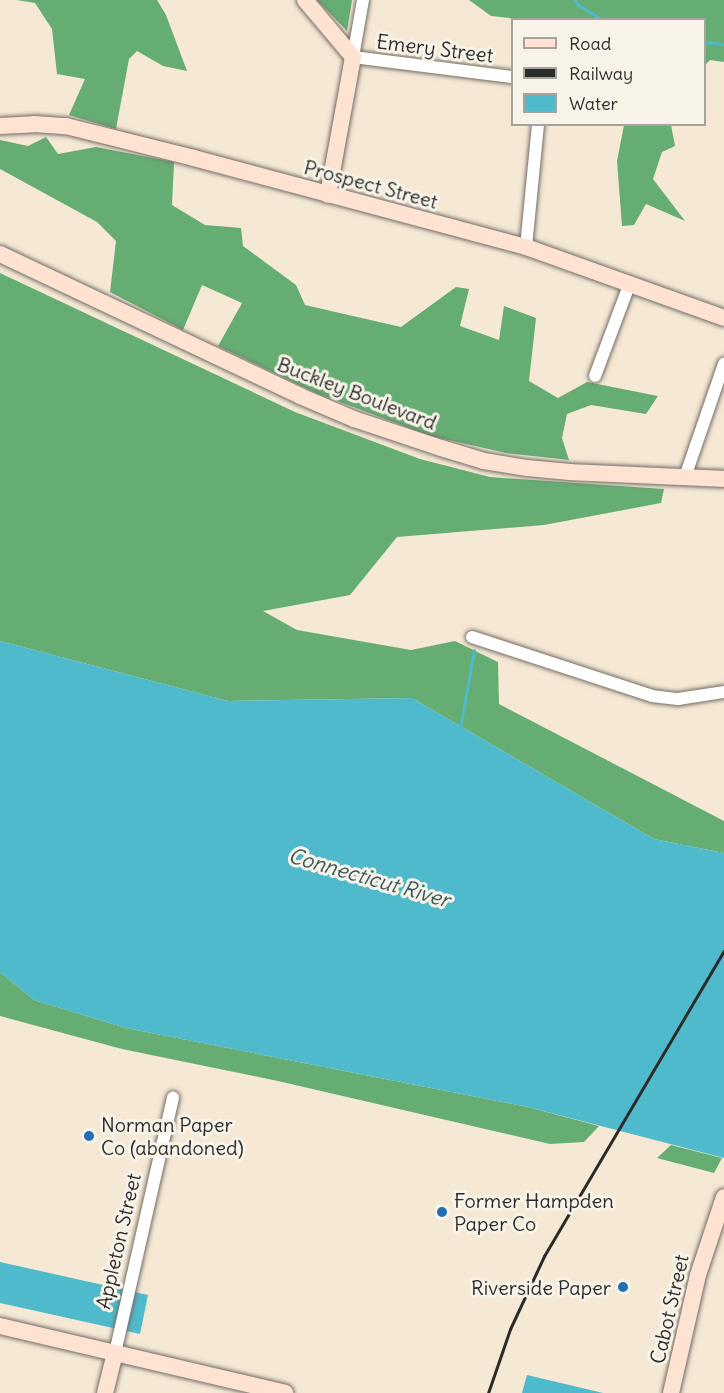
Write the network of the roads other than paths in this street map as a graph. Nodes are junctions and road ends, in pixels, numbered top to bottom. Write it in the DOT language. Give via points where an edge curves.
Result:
graph roads {
  1 [pos="305,0"];
  2 [pos="363,0"];
  3 [pos="353,57"];
  4 [pos="511,77"];
  5 [pos="0,126"];
  6 [pos="538,126"];
  7 [pos="328,195"];
  8 [pos="526,247"];
  9 [pos="0,254"];
  10 [pos="630,283"];
  11 [pos="724,318"];
  12 [pos="724,364"];
  13 [pos="595,376"];
  14 [pos="685,477"];
  15 [pos="724,479"];
  16 [pos="472,637"];
  17 [pos="724,692"];
  18 [pos="173,1098"];
  19 [pos="724,1197"];
  20 [pos="0,1326"];
  21 [pos="116,1347"];
  22 [pos="105,1393"];
  23 [pos="285,1393"];
  24 [pos="671,1393"];
  1 -- 3 [label="street"];
  2 -- 3 [label="street"];
  3 -- 4 [label="street, Emery Street"];
  3 -- 7 [label="street"];
  5 -- 7 [label="street, Prospect Street" via="66,126"];
  6 -- 8 [label="street"];
  7 -- 8 [label="street, Prospect Street"];
  8 -- 10 [label="street, Prospect Street"];
  9 -- 14 [label="street, Buckley Boulevard" via="300,396 441,448 526,468"];
  10 -- 11 [label="street, Prospect Street"];
  10 -- 13 [label="street"];
  12 -- 14 [label="street"];
  14 -- 15 [label="street, Buckley Boulevard"];
  16 -- 17 [label="street" via="652,696 678,699"];
  18 -- 21 [label="street, Appleton Street"];
  19 -- 24 [label="street, Cabot Street" via="709,1236"];
  20 -- 21 [label="street"];
  21 -- 22 [label="street, Appleton Street"];
  21 -- 23 [label="street"];
}
